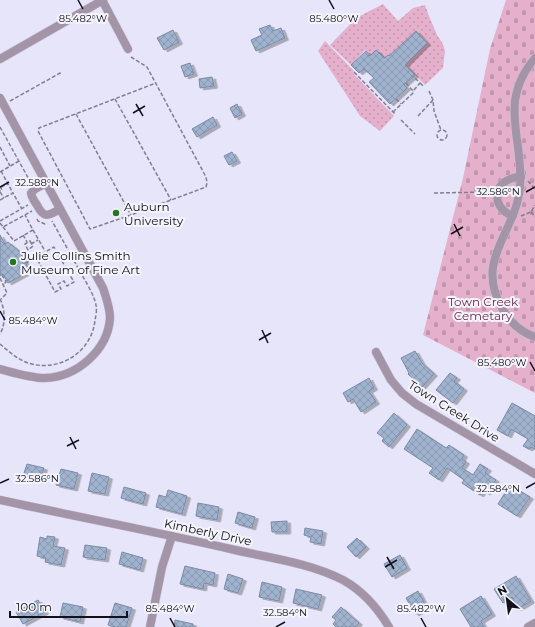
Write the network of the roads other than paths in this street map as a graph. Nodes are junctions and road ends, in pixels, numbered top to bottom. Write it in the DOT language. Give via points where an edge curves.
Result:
graph roads {
  1 [pos="102,0"];
  2 [pos="128,49"];
  3 [pos="535,58"];
  4 [pos="0,59"];
  5 [pos="2,102"];
  6 [pos="521,178"];
  7 [pos="46,183"];
  8 [pos="60,209"];
  9 [pos="513,216"];
  10 [pos="535,337"];
  11 [pos="376,352"];
  12 [pos="0,369"];
  13 [pos="535,474"];
  14 [pos="0,500"];
  15 [pos="172,536"];
  16 [pos="535,623"];
  17 [pos="150,627"];
  18 [pos="389,627"];
  19 [pos="528,627"];
  1 -- 2 [label="street"];
  1 -- 4 [label="street"];
  3 -- 6 [label="street" via="524,73 515,98 514,120"];
  5 -- 7 [label="street"];
  6 -- 9 [label="street" via="518,202"];
  6 -- 9 [label="street" via="507,180 498,191 501,209"];
  7 -- 8 [label="street"];
  7 -- 8 [label="street" via="31,193 32,197 44,216"];
  8 -- 12 [label="street" via="108,301 110,317 107,334 89,360 61,376 30,377"];
  9 -- 10 [label="street" via="494,258 492,271 495,294 506,315 515,325"];
  11 -- 13 [label="street, Town Creek Drive" via="391,380 416,404"];
  14 -- 15 [label="street, Kimberly Drive"];
  15 -- 17 [label="street" via="162,567"];
  15 -- 18 [label="street, Kimberly Drive" via="327,573 343,580 365,596"];
  16 -- 19 [label="street"];
}
